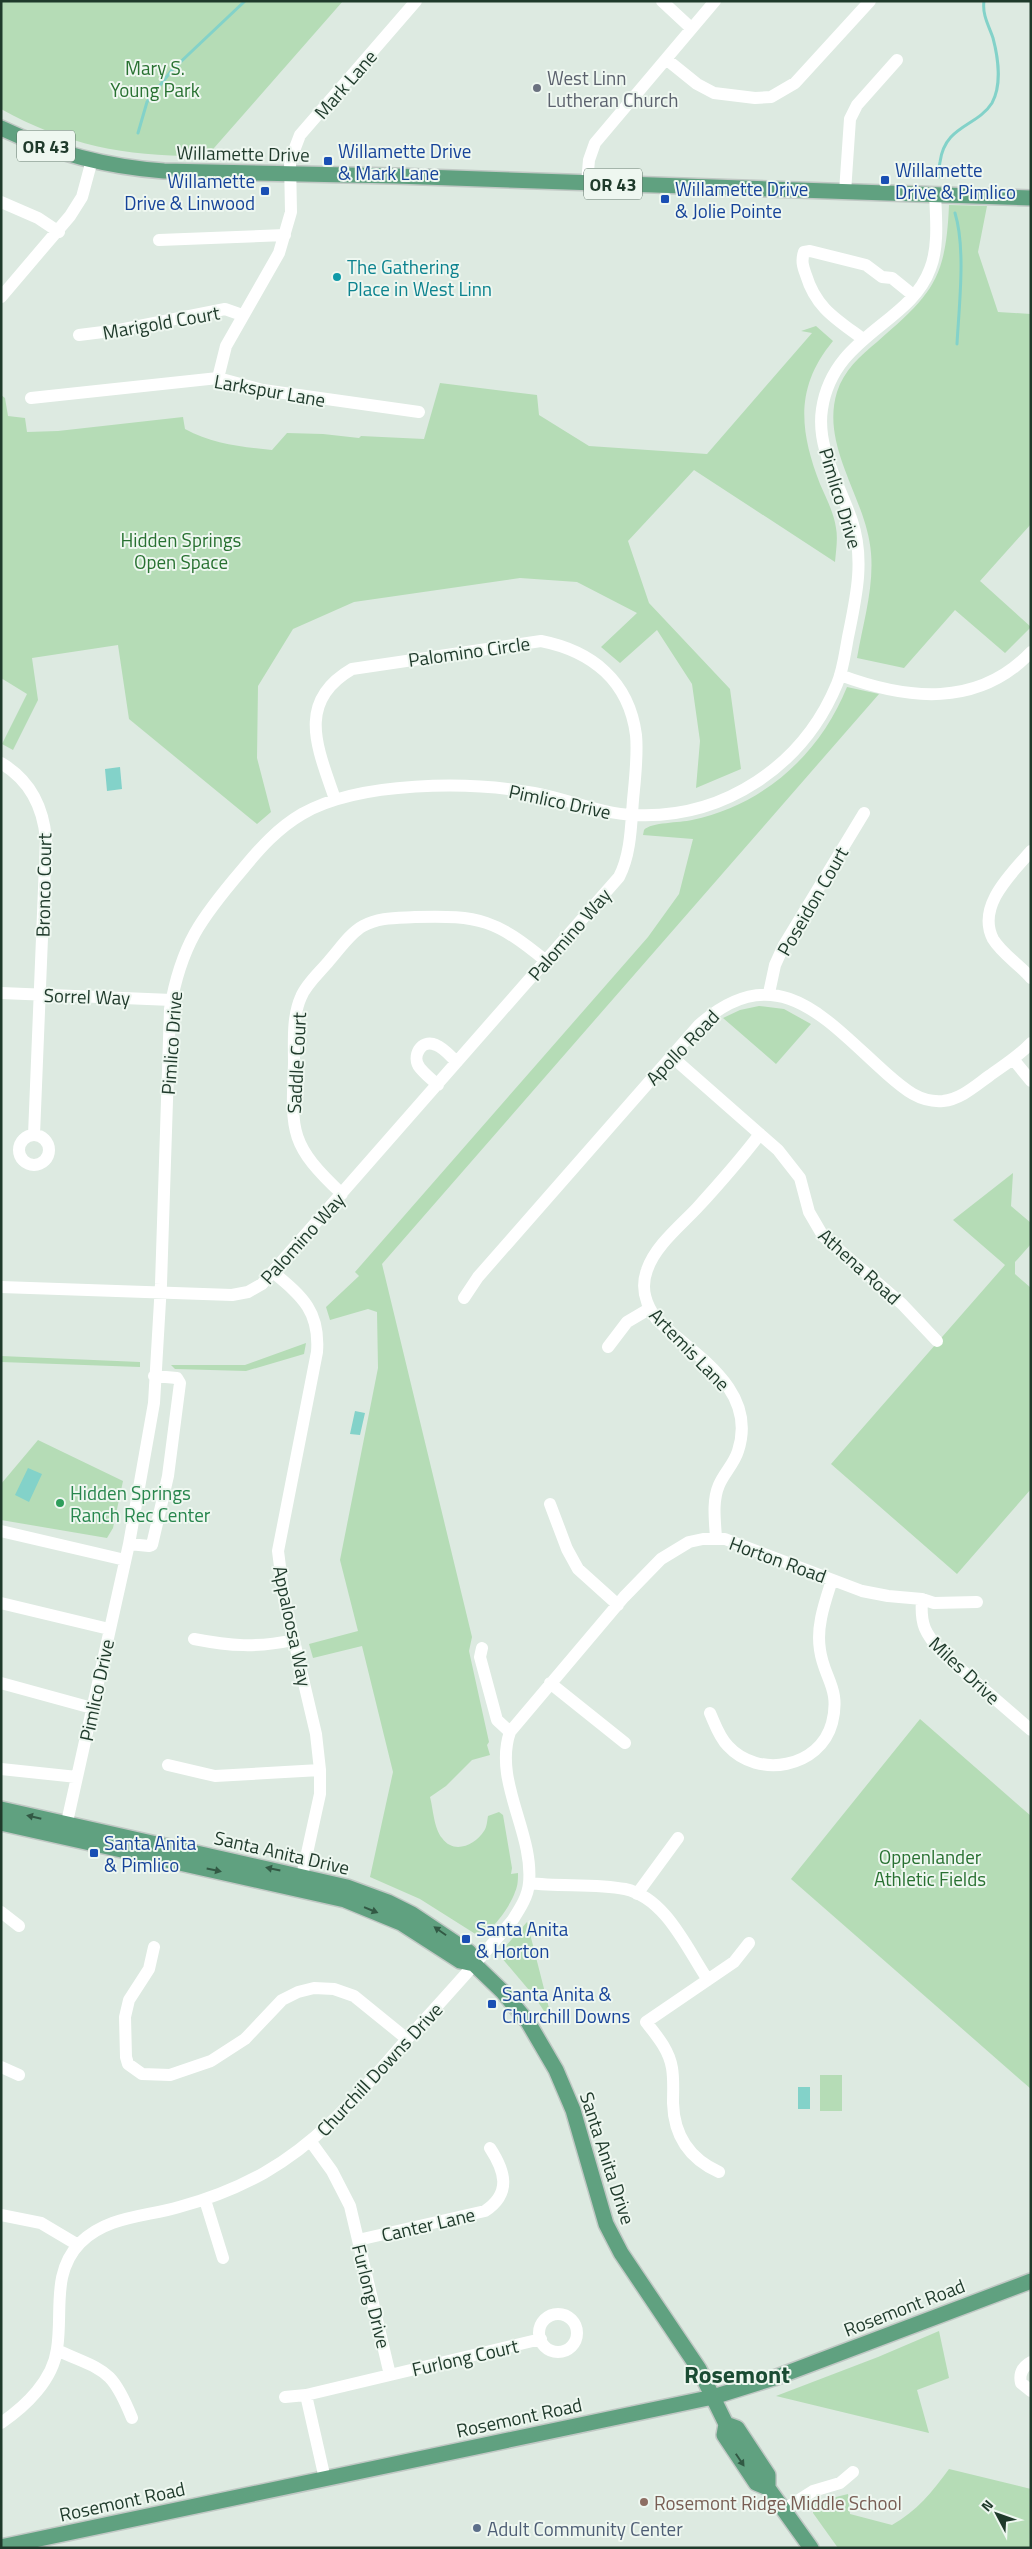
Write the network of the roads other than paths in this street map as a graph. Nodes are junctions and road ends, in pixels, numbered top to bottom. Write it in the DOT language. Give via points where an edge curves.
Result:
graph roads {
  1 [pos="416,1"];
  2 [pos="662,1"];
  3 [pos="715,1"];
  4 [pos="870,1"];
  5 [pos="691,28"];
  6 [pos="666,59"];
  7 [pos="897,60"];
  8 [pos="1,128"];
  9 [pos="92,160"];
  10 [pos="290,175"];
  11 [pos="587,183"];
  12 [pos="845,192"];
  13 [pos="935,194"];
  14 [pos="1031,198"];
  15 [pos="1,202"];
  16 [pos="59,232"];
  17 [pos="285,235"];
  18 [pos="159,240"];
  19 [pos="913,296"];
  20 [pos="1,297"];
  21 [pos="242,315"];
  22 [pos="79,335"];
  23 [pos="863,338"];
  24 [pos="218,378"];
  25 [pos="31,398"];
  26 [pos="420,412"];
  27 [pos="1031,652"];
  28 [pos="840,675"];
  29 [pos="1,763"];
  30 [pos="334,799"];
  31 [pos="864,813"];
  32 [pos="633,815"];
  33 [pos="1031,851"];
  34 [pos="546,961"];
  35 [pos="1031,978"];
  36 [pos="1,993"];
  37 [pos="769,993"];
  38 [pos="40,994"];
  39 [pos="172,1000"];
  40 [pos="1031,1043"];
  41 [pos="671,1056"];
  42 [pos="1013,1059"];
  43 [pos="457,1062"];
  44 [pos="1031,1080"];
  45 [pos="438,1085"];
  46 [pos="760,1134"];
  47 [pos="34,1135"];
  48 [pos="342,1194"];
  49 [pos="274,1273"];
  50 [pos="1,1288"];
  51 [pos="160,1294"];
  52 [pos="464,1298"];
  53 [pos="649,1309"];
  54 [pos="937,1340"];
  55 [pos="608,1347"];
  56 [pos="154,1376"];
  57 [pos="550,1504"];
  58 [pos="1,1531"];
  59 [pos="716,1538"];
  60 [pos="129,1544"];
  61 [pos="125,1560"];
  62 [pos="832,1580"];
  63 [pos="922,1599"];
  64 [pos="977,1602"];
  65 [pos="1,1603"];
  66 [pos="618,1604"];
  67 [pos="109,1629"];
  68 [pos="194,1638"];
  69 [pos="293,1640"];
  70 [pos="482,1648"];
  71 [pos="1,1683"];
  72 [pos="550,1683"];
  73 [pos="92,1708"];
  74 [pos="710,1713"];
  75 [pos="1031,1730"];
  76 [pos="510,1732"];
  77 [pos="625,1742"];
  78 [pos="168,1765"];
  79 [pos="1,1769"];
  80 [pos="320,1770"];
  81 [pos="77,1777"];
  82 [pos="1,1809"];
  83 [pos="1,1823"];
  84 [pos="65,1830"];
  85 [pos="678,1838"];
  86 [pos="302,1876"];
  87 [pos="529,1883"];
  88 [pos="637,1894"];
  89 [pos="1,1912"];
  90 [pos="18,1926"];
  91 [pos="749,1943"];
  92 [pos="154,1947"];
  93 [pos="474,1964"];
  94 [pos="708,1980"];
  95 [pos="407,2039"];
  96 [pos="1,2067"];
  97 [pos="19,2075"];
  98 [pos="311,2142"];
  99 [pos="490,2148"];
  100 [pos="719,2172"];
  101 [pos="205,2200"];
  102 [pos="1,2215"];
  103 [pos="358,2240"];
  104 [pos="78,2245"];
  105 [pos="223,2258"];
  106 [pos="1031,2280"];
  107 [pos="541,2339"];
  108 [pos="57,2350"];
  109 [pos="1031,2362"];
  110 [pos="390,2375"];
  111 [pos="1031,2391"];
  112 [pos="306,2395"];
  113 [pos="285,2397"];
  114 [pos="713,2397"];
  115 [pos="132,2418"];
  116 [pos="1,2423"];
  117 [pos="853,2472"];
  118 [pos="325,2479"];
  119 [pos="783,2510"];
  120 [pos="1,2547"];
  121 [pos="811,2548"];
  1 -- 10 [label="street, Mark Lane" via="300,135 292,155"];
  2 -- 5 [label="street"];
  3 -- 5 [label="street"];
  4 -- 6 [label="street" via="795,83 771,97 714,93"];
  5 -- 6 [label="street"];
  6 -- 11 [label="street" via="595,143 589,160"];
  7 -- 12 [label="street" via="857,105 850,119"];
  8 -- 9 [label="main road, Willamette Drive / OR 43"];
  9 -- 10 [label="main road, Willamette Drive / OR 43" via="147,170"];
  9 -- 16 [label="street" via="82,197"];
  10 -- 11 [label="main road, Willamette Drive / OR 43"];
  10 -- 17 [label="street, Mark Lane" via="292,199"];
  11 -- 12 [label="main road, Willamette Drive / OR 43"];
  12 -- 13 [label="main road, Willamette Drive / OR 43"];
  13 -- 14 [label="main road, Willamette Drive / OR 43"];
  13 -- 19 [label="street, Pimlico Drive" via="933,260 930,271"];
  15 -- 16 [label="street" via="38,218"];
  16 -- 20 [label="street"];
  17 -- 18 [label="street"];
  17 -- 21 [label="street, Mark Lane" via="266,279"];
  19 -- 23 [label="street, Pimlico Drive"];
  19 -- 23 [label="street" via="892,278 882,277 866,265 804,252 803,265 820,305"];
  21 -- 22 [label="street, Marigold Court" via="225,309"];
  21 -- 24 [label="street, Mark Lane" via="226,346"];
  23 -- 28 [label="street, Pimlico Drive" via="832,378 821,414 825,451 852,520 859,557 856,594"];
  24 -- 25 [label="street, Larkspur Lane"];
  24 -- 26 [label="street, Larkspur Lane" via="263,390"];
  27 -- 28 [label="street" via="994,681 945,694 899,691"];
  28 -- 32 [label="street, Pimlico Drive" via="811,732 794,752 761,780 706,807 670,814"];
  29 -- 38 [label="street, Bronco Court" via="21,778 32,792 44,820 46,845"];
  30 -- 32 [label="street, Pimlico Drive" via="371,791 475,787 527,792"];
  30 -- 32 [label="street, Palomino Circle" via="317,745 314,721 322,696 336,678 352,669 372,665 541,641 580,652 599,666 625,698 636,736"];
  30 -- 39 [label="street, Pimlico Drive" via="303,813 271,836 212,906 188,944"];
  31 -- 37 [label="street, Poseidon Court" via="784,946 775,965"];
  32 -- 34 [label="street, Palomino Way" via="627,855 619,878"];
  33 -- 35 [label="street" via="998,889 989,925 993,938"];
  34 -- 43 [label="street, Palomino Way"];
  34 -- 48 [label="street, Saddle Court" via="507,931 491,923 462,917 374,921 361,927 345,943 304,991 297,1008 292,1102 292,1124 307,1158"];
  36 -- 38 [label="street, Sorrel Way"];
  37 -- 41 [label="street, Apollo Road" via="722,1006 699,1025"];
  37 -- 42 [label="street, Apollo Road" via="794,1000 814,1011 906,1090 924,1100 943,1101 960,1096"];
  38 -- 39 [label="street, Sorrel Way"];
  38 -- 47 [label="street, Bronco Court"];
  39 -- 51 [label="street, Pimlico Drive"];
  40 -- 42 [label="street, Apollo Road"];
  41 -- 46 [label="street, Athena Road"];
  41 -- 52 [label="street, Apollo Road" via="478,1277"];
  42 -- 44 [label="street"];
  43 -- 45 [label="street, Palomino Way"];
  43 -- 45 [label="street" via="435,1044 421,1046 416,1054 417,1063"];
  45 -- 48 [label="street, Palomino Way"];
  46 -- 53 [label="street, Artemis Lane" via="653,1258 644,1283"];
  46 -- 54 [label="street, Athena Road" via="778,1150 800,1178 809,1212 823,1236 902,1304"];
  48 -- 49 [label="street, Palomino Way"];
  49 -- 51 [label="street, Palomino Way" via="248,1292 232,1295"];
  49 -- 69 [label="street, Appaloosa Way" via="304,1300 315,1319 318,1333 278,1551 279,1572"];
  50 -- 51 [label="street, Palomino Way"];
  51 -- 56 [label="street, Pimlico Drive"];
  53 -- 55 [label="street" via="627,1322"];
  53 -- 59 [label="street, Artemis Lane" via="657,1320 723,1378 738,1404 742,1434 738,1452 719,1485"];
  56 -- 60 [label="street, Pimlico Drive" via="149,1440"];
  56 -- 60 [label="street" via="177,1378 180,1383 168,1476 152,1545"];
  57 -- 66 [label="street" via="578,1569"];
  58 -- 61 [label="street"];
  59 -- 62 [label="street, Horton Road" via="737,1542"];
  59 -- 66 [label="street, Horton Road" via="690,1542 667,1554"];
  60 -- 61 [label="street, Pimlico Drive"];
  61 -- 67 [label="street, Pimlico Drive"];
  62 -- 63 [label="street, Horton Road" via="888,1596"];
  62 -- 74 [label="street" via="821,1616 819,1638 835,1704 832,1726 820,1744 805,1757 789,1764 760,1765 728,1747"];
  63 -- 64 [label="street, Horton Road" via="934,1603"];
  63 -- 75 [label="street, Miles Drive" via="924,1630 932,1641"];
  65 -- 67 [label="street"];
  66 -- 72 [label="street, Horton Road"];
  67 -- 73 [label="street, Pimlico Drive"];
  68 -- 69 [label="street" via="238,1646"];
  69 -- 80 [label="street, Appaloosa Way" via="316,1734"];
  70 -- 76 [label="street" via="480,1657 497,1720"];
  71 -- 73 [label="street"];
  72 -- 76 [label="street, Horton Road"];
  72 -- 77 [label="street"];
  73 -- 81 [label="street, Pimlico Drive"];
  76 -- 87 [label="street, Horton Road" via="504,1756 528,1858"];
  78 -- 80 [label="street" via="215,1776"];
  79 -- 81 [label="street"];
  80 -- 86 [label="street, Appaloosa Way" via="320,1794"];
  81 -- 84 [label="street, Pimlico Drive"];
  84 -- 82 [label="main road, Santa Anita Drive, one-way"];
  83 -- 84 [label="main road, Santa Anita Drive"];
  86 -- 84 [label="main road, Santa Anita Drive, one-way"];
  84 -- 93 [label="main road, Santa Anita Drive, one-way" via="345,1900 401,1923 460,1961"];
  85 -- 88 [label="street"];
  93 -- 86 [label="main road, Santa Anita Drive, one-way" via="469,1952 457,1943 388,1902"];
  87 -- 88 [label="street" via="624,1889"];
  87 -- 93 [label="street, Horton Road" via="512,1922"];
  88 -- 94 [label="street" via="663,1913"];
  89 -- 90 [label="street"];
  91 -- 94 [label="street" via="734,1962"];
  92 -- 95 [label="street" via="149,1969 129,2000 125,2017 128,2064 142,2074 170,2075 211,2061 245,2039 282,2000 314,1988 334,1989 354,1996"];
  93 -- 95 [label="street, Churchill Downs Drive"];
  93 -- 114 [label="main road, Santa Anita Drive" via="528,2022 556,2070 577,2121 606,2224 621,2252 691,2355"];
  94 -- 100 [label="street" via="646,2022 669,2057 673,2113 680,2137 697,2159"];
  95 -- 98 [label="street, Churchill Downs Drive" via="348,2107"];
  96 -- 97 [label="street"];
  98 -- 101 [label="street, Churchill Downs Drive" via="263,2174"];
  98 -- 103 [label="street, Furlong Drive" via="341,2187 350,2206"];
  99 -- 103 [label="street, Canter Lane" via="500,2163 504,2178 501,2194 491,2207"];
  101 -- 104 [label="street, Churchill Downs Drive" via="123,2219 98,2230"];
  101 -- 105 [label="street"];
  102 -- 104 [label="street" via="41,2222"];
  103 -- 110 [label="street, Furlong Drive"];
  104 -- 108 [label="street, Churchill Downs Drive" via="65,2268 59,2288"];
  106 -- 114 [label="main road, Rosemont Road"];
  107 -- 110 [label="street, Furlong Court"];
  108 -- 115 [label="street" via="108,2373 122,2393"];
  108 -- 116 [label="street, Churchill Downs Drive" via="38,2389"];
  109 -- 111 [label="street" via="1025,2365 1020,2377 1021,2383"];
  110 -- 112 [label="street, Furlong Drive"];
  112 -- 113 [label="street, Furlong Drive"];
  112 -- 118 [label="street"];
  114 -- 118 [label="main road, Rosemont Road"];
  114 -- 119 [label="main road, Santa Anita Drive" via="726,2424 724,2435 756,2483 768,2488"];
  117 -- 119 [label="street" via="840,2483 813,2491"];
  118 -- 120 [label="main road, Rosemont Road"];
  119 -- 121 [label="main road, Santa Anita Drive"];
}
